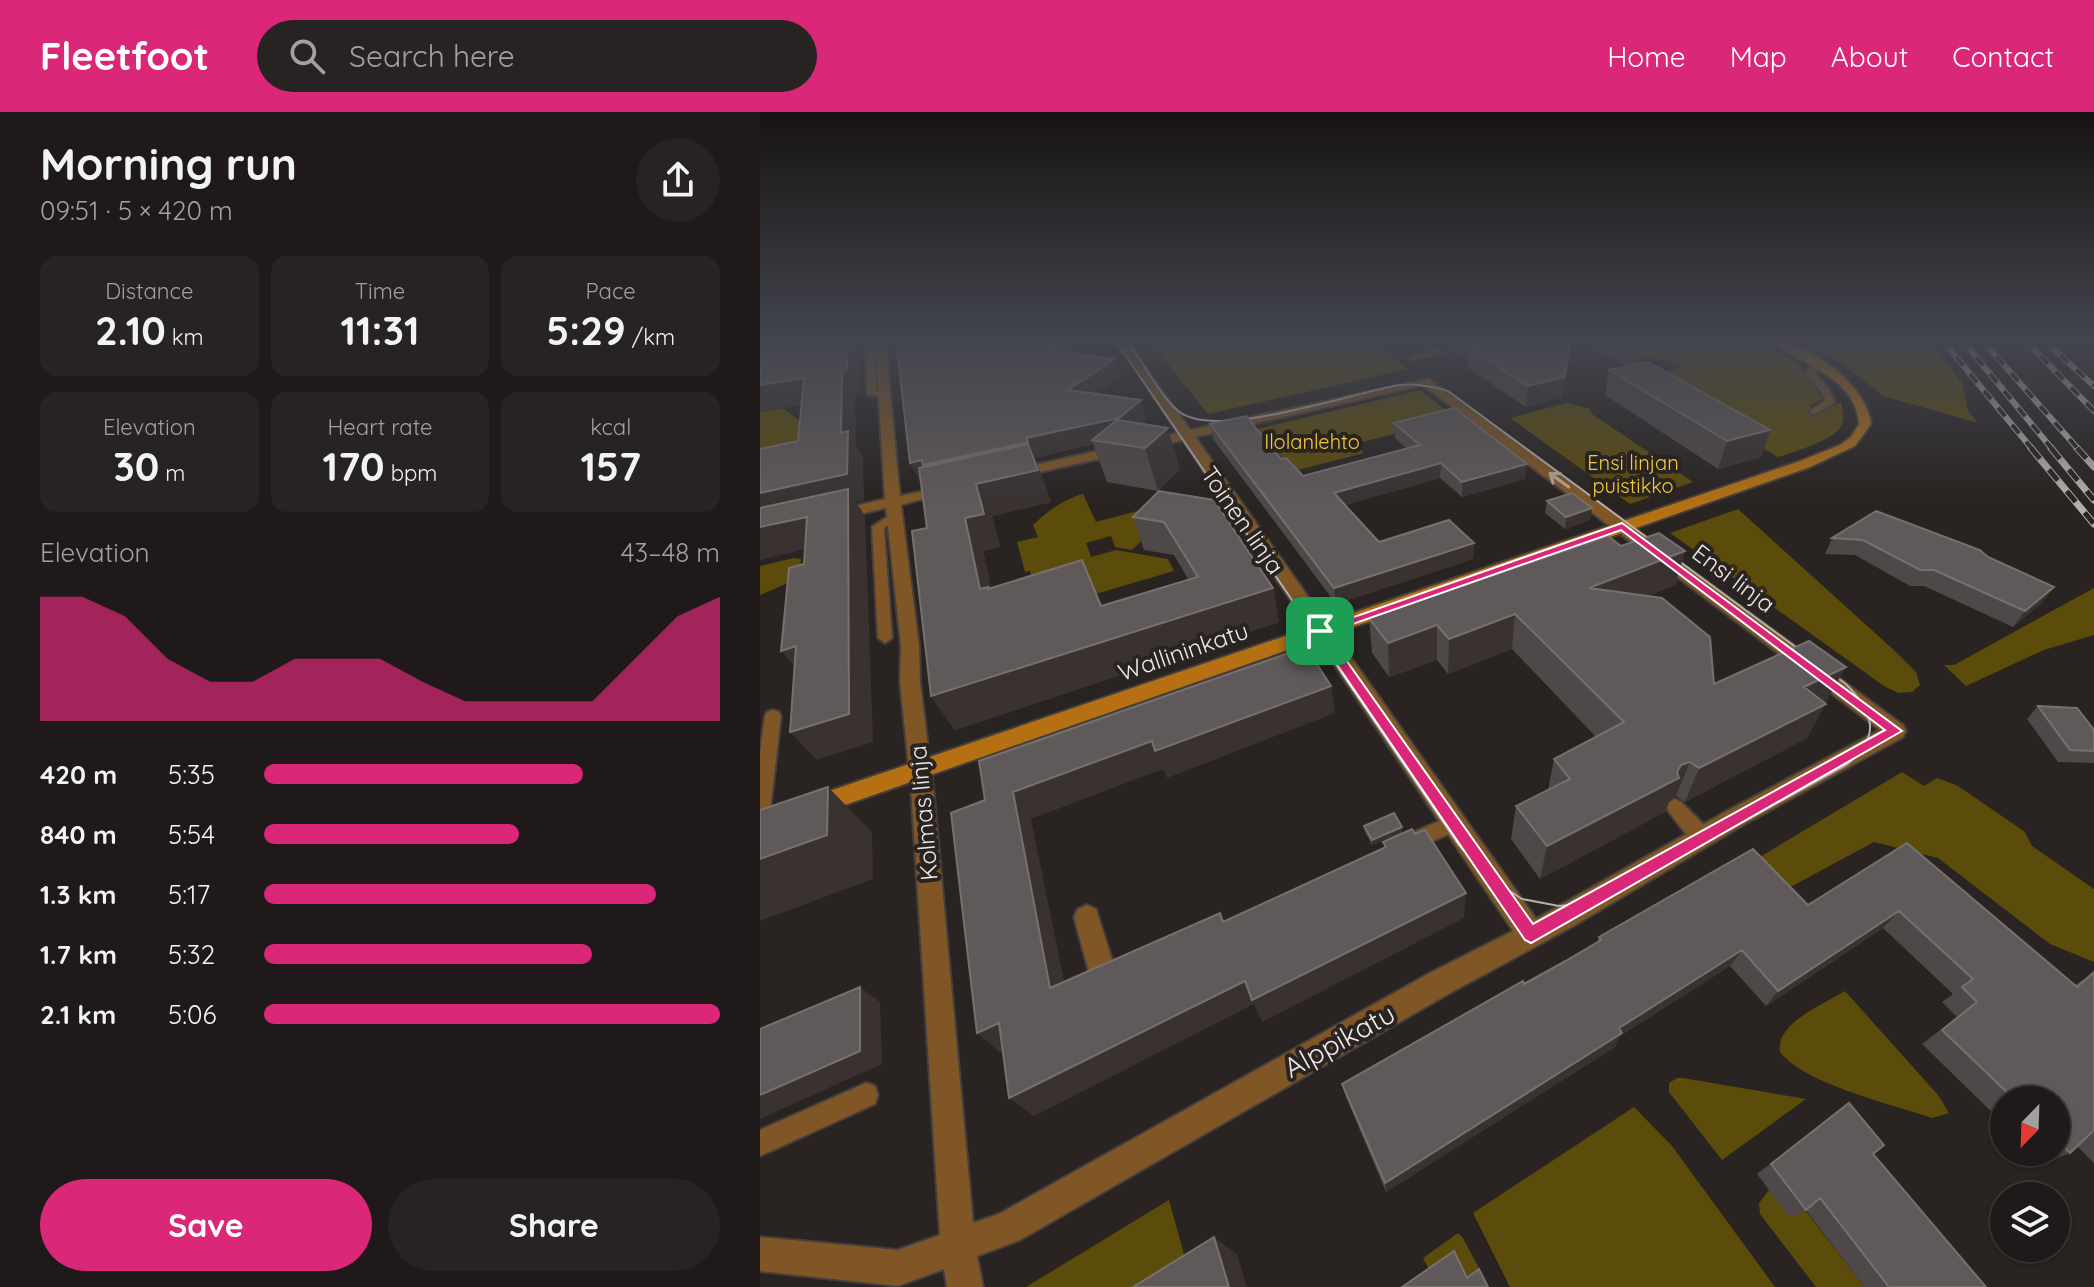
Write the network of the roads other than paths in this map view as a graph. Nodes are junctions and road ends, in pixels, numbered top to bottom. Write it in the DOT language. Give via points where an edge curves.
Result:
graph roads {
  1 [pos="878,395"];
  2 [pos="1158,395"];
  3 [pos="1364,395"];
  4 [pos="1444,395"];
  5 [pos="1827,395"];
  6 [pos="1856,395"];
  7 [pos="886,396"];
  8 [pos="1814,412"];
  9 [pos="1185,435"];
  10 [pos="997,478"];
  11 [pos="968,485"];
  12 [pos="894,509"];
  13 [pos="823,518"];
  14 [pos="1622,526"];
  15 [pos="1320,631"];
  16 [pos="885,638"];
  17 [pos="773,716"];
  18 [pos="1896,731"];
  19 [pos="920,769"];
  20 [pos="1675,807"];
  21 [pos="760,822"];
  22 [pos="1454,823"];
  23 [pos="1423,837"];
  24 [pos="1703,837"];
  25 [pos="1394,850"];
  26 [pos="1087,917"];
  27 [pos="1531,935"];
  28 [pos="1132,964"];
  29 [pos="866,1095"];
  30 [pos="760,1143"];
  31 [pos="958,1247"];
  32 [pos="760,1254"];
  33 [pos="965,1287"];
  1 -- 7 [label="lane"];
  2 -- 9 [label="street, Toinen linja"];
  3 -- 9 [label="street, Ensi linja, one-way"];
  14 -- 4 [label="street, Ensi linja, one-way"];
  5 -- 8 [label="lane" via="1830,402"];
  6 -- 14 [label="main road, Wallininkatu" via="1863,429 1830,455"];
  7 -- 12 [label="street, Kolmas linja"];
  9 -- 10 [label="street"];
  9 -- 15 [label="street, Toinen linja"];
  11 -- 12 [label="street"];
  12 -- 13 [label="street"];
  12 -- 16 [label="lane" via="878,527"];
  12 -- 19 [label="street, Kolmas linja"];
  14 -- 15 [label="main road, Wallininkatu"];
  14 -- 18 [label="street, Ensi linja"];
  15 -- 19 [label="main road, Wallininkatu"];
  15 -- 22 [label="street, Toinen linja"];
  17 -- 21 [label="lane"];
  18 -- 24 [label="street, Alppikatu"];
  19 -- 21 [label="main road, Wallininkatu"];
  19 -- 31 [label="street, Kolmas linja"];
  20 -- 24 [label="lane"];
  22 -- 23 [label="lane"];
  22 -- 27 [label="street, Toinen linja"];
  23 -- 25 [label="street"];
  24 -- 27 [label="street, Alppikatu"];
  26 -- 28 [label="street" via="1103,977"];
  27 -- 31 [label="street, Alppikatu" via="1008,1228"];
  29 -- 30 [label="lane"];
  31 -- 32 [label="street, Alppikatu" via="898,1268"];
  31 -- 33 [label="street, Kolmas linja"];
}
